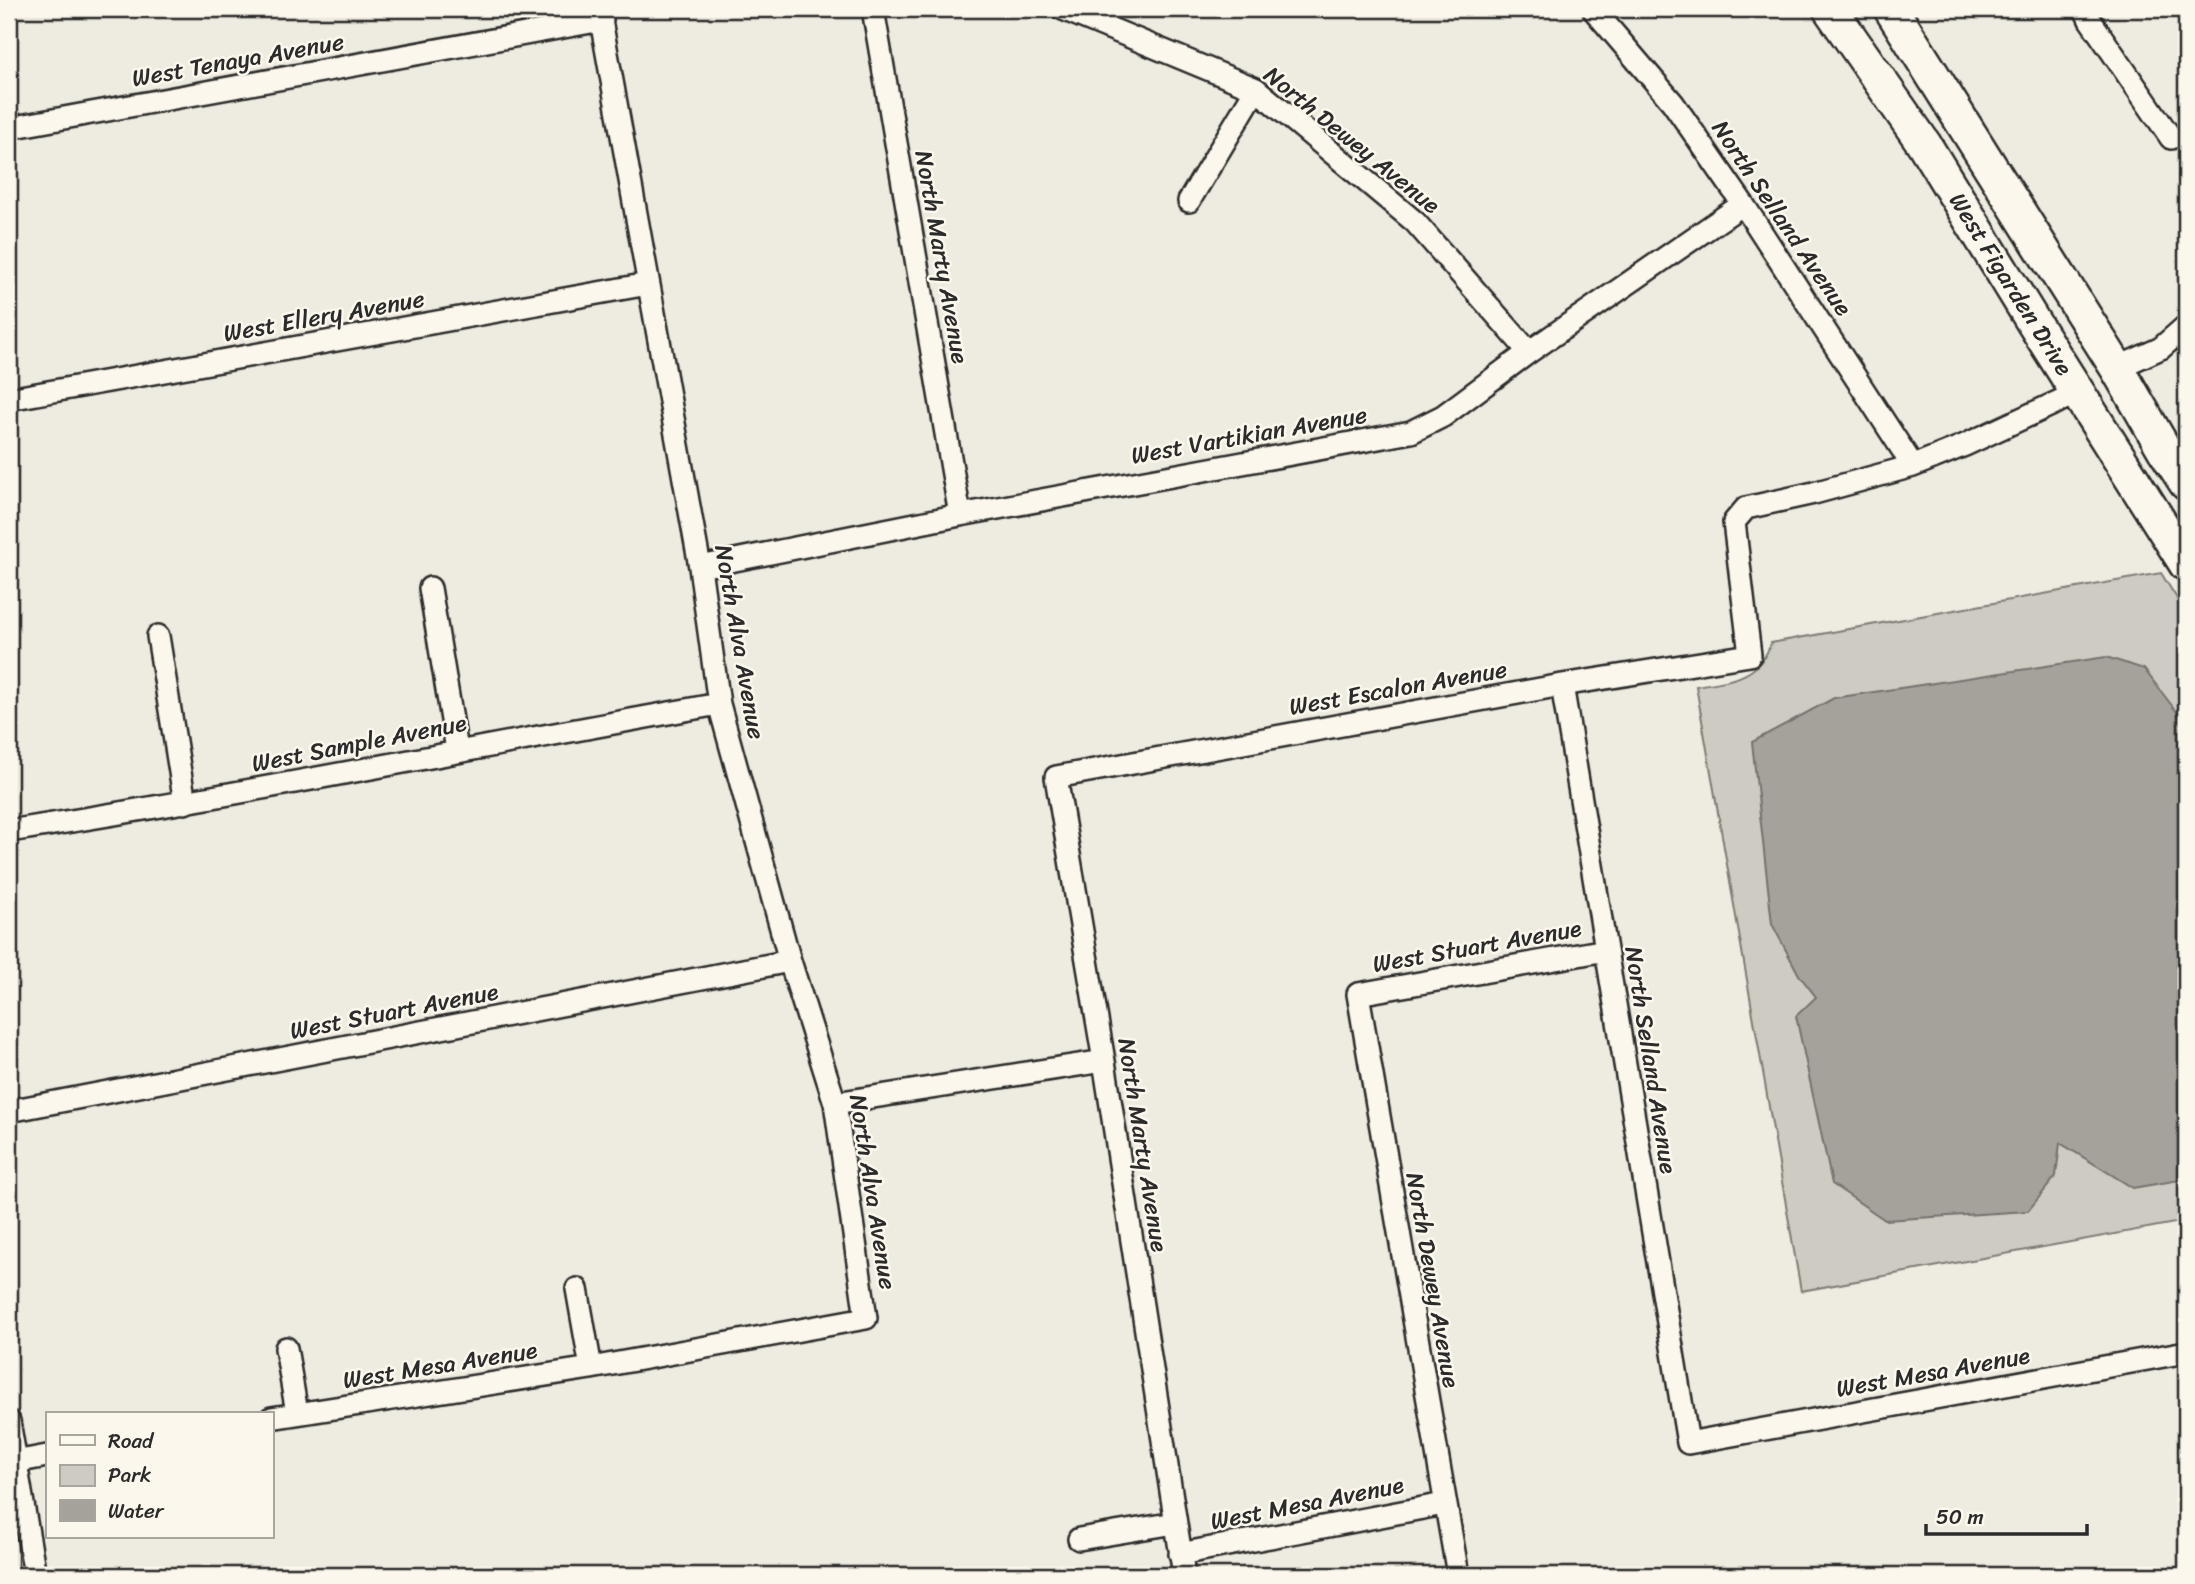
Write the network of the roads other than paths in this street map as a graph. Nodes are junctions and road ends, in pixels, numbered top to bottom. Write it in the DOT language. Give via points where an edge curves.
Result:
graph roads {
  1 [pos="873,9"];
  2 [pos="1063,9"];
  3 [pos="1593,9"];
  4 [pos="1830,9"];
  5 [pos="1891,9"];
  6 [pos="2085,9"];
  7 [pos="601,14"];
  8 [pos="1256,89"];
  9 [pos="9,128"];
  10 [pos="2171,138"];
  11 [pos="1189,201"];
  12 [pos="1743,204"];
  13 [pos="648,284"];
  14 [pos="2035,325"];
  15 [pos="2186,326"];
  16 [pos="1529,352"];
  17 [pos="2118,368"];
  18 [pos="2079,392"];
  19 [pos="9,399"];
  20 [pos="2164,449"];
  21 [pos="1913,466"];
  22 [pos="2186,483"];
  23 [pos="960,515"];
  24 [pos="2186,564"];
  25 [pos="700,567"];
  26 [pos="430,588"];
  27 [pos="158,636"];
  28 [pos="1562,685"];
  29 [pos="719,704"];
  30 [pos="457,750"];
  31 [pos="1056,777"];
  32 [pos="185,803"];
  33 [pos="9,831"];
  34 [pos="1606,950"];
  35 [pos="790,961"];
  36 [pos="1358,994"];
  37 [pos="1104,1061"];
  38 [pos="835,1103"];
  39 [pos="9,1111"];
  40 [pos="577,1289"];
  41 [pos="866,1318"];
  42 [pos="286,1348"];
  43 [pos="2186,1352"];
  44 [pos="591,1368"];
  45 [pos="297,1413"];
  46 [pos="273,1418"];
  47 [pos="9,1421"];
  48 [pos="1688,1443"];
  49 [pos="46,1456"];
  50 [pos="15,1462"];
  51 [pos="1444,1504"];
  52 [pos="1175,1522"];
  53 [pos="1079,1539"];
  54 [pos="1180,1554"];
  55 [pos="35,1575"];
  56 [pos="1184,1575"];
  57 [pos="1458,1575"];
  1 -- 23 [label="street, North Marty Avenue"];
  2 -- 8 [label="street, North Dewey Avenue"];
  3 -- 12 [label="street, North Selland Avenue" via="1673,103"];
  4 -- 14 [label="main road, West Figarden Drive" via="1924,144"];
  5 -- 17 [label="main road, West Figarden Drive"];
  6 -- 10 [label="street"];
  7 -- 9 [label="street, West Tenaya Avenue"];
  7 -- 13 [label="street, North Alva Avenue"];
  8 -- 11 [label="street"];
  8 -- 16 [label="street, North Dewey Avenue" via="1415,222"];
  12 -- 16 [label="street, West Vartikian Avenue"];
  12 -- 21 [label="street, North Selland Avenue"];
  13 -- 19 [label="street, West Ellery Avenue"];
  13 -- 25 [label="street, North Alva Avenue"];
  14 -- 17 [label="main road" via="2059,326 2083,354"];
  14 -- 18 [label="main road, West Figarden Drive"];
  15 -- 17 [label="street" via="2161,348"];
  16 -- 23 [label="street, West Vartikian Avenue" via="1443,416 1411,432"];
  17 -- 20 [label="main road, West Figarden Drive"];
  18 -- 20 [label="main road" via="2108,398"];
  18 -- 21 [label="street"];
  18 -- 24 [label="main road, West Figarden Drive"];
  20 -- 22 [label="main road, West Figarden Drive"];
  21 -- 28 [label="street, West Escalon Avenue" via="1746,508 1734,523 1750,655"];
  23 -- 25 [label="street, West Vartikian Avenue"];
  25 -- 29 [label="street, North Alva Avenue"];
  26 -- 30 [label="street"];
  27 -- 32 [label="street"];
  28 -- 31 [label="street, West Escalon Avenue"];
  28 -- 34 [label="street, North Selland Avenue"];
  29 -- 30 [label="street, West Sample Avenue"];
  29 -- 35 [label="street, North Alva Avenue"];
  30 -- 32 [label="street, West Sample Avenue"];
  31 -- 37 [label="street, North Marty Avenue"];
  32 -- 33 [label="street, West Sample Avenue"];
  34 -- 36 [label="street, West Stuart Avenue"];
  34 -- 48 [label="street, North Selland Avenue"];
  35 -- 38 [label="street, North Alva Avenue"];
  35 -- 39 [label="street, West Stuart Avenue"];
  36 -- 51 [label="street, North Dewey Avenue"];
  37 -- 38 [label="street"];
  37 -- 52 [label="street, North Marty Avenue"];
  38 -- 41 [label="street, North Alva Avenue"];
  40 -- 44 [label="street"];
  41 -- 44 [label="street, West Mesa Avenue"];
  42 -- 45 [label="street"];
  43 -- 48 [label="street, West Mesa Avenue"];
  44 -- 45 [label="street, West Mesa Avenue"];
  45 -- 46 [label="street, West Mesa Avenue"];
  47 -- 50 [label="street"];
  49 -- 50 [label="street"];
  50 -- 55 [label="street"];
  51 -- 54 [label="street, West Mesa Avenue"];
  51 -- 57 [label="street, North Dewey Avenue"];
  52 -- 53 [label="street"];
  52 -- 54 [label="street, North Marty Avenue"];
  54 -- 56 [label="street, North Marty Avenue"];
}
